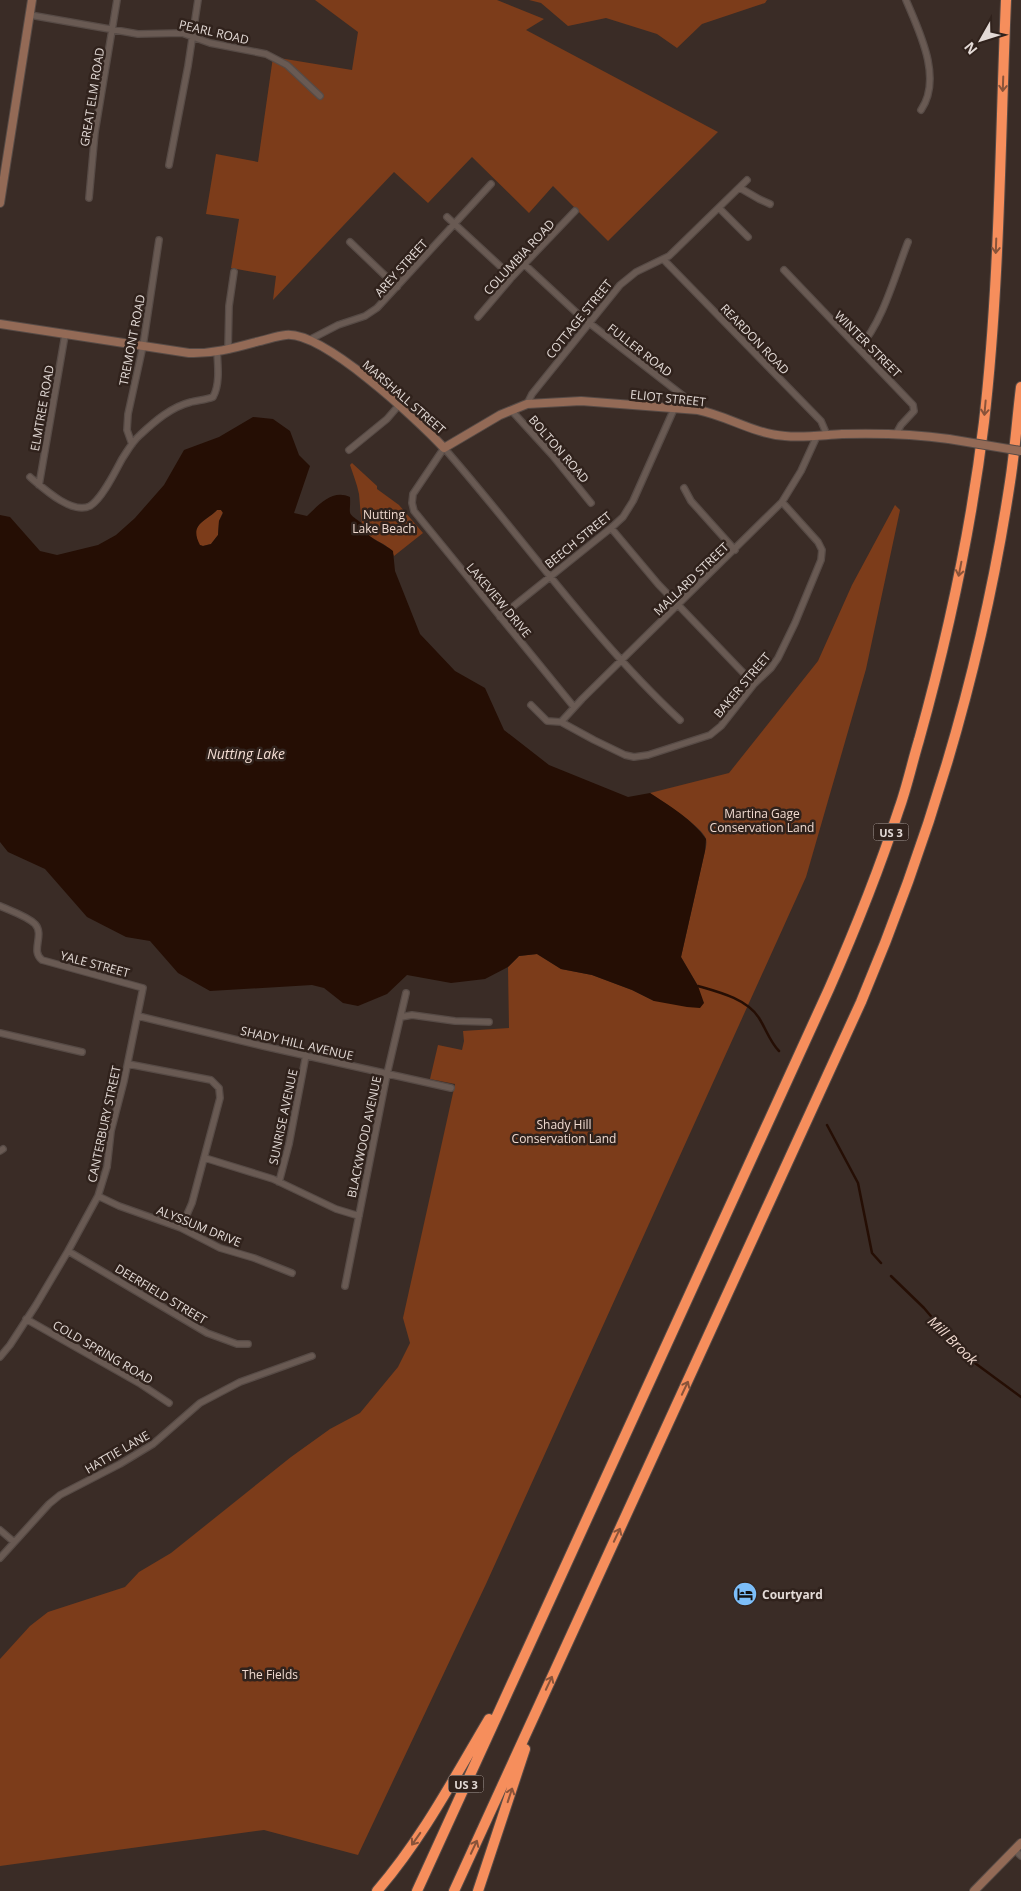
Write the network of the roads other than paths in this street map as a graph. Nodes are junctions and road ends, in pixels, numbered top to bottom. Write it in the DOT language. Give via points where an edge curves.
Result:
graph roads {
  1 [pos="32,0"];
  2 [pos="118,0"];
  3 [pos="198,0"];
  4 [pos="906,0"];
  5 [pos="1006,0"];
  6 [pos="30,15"];
  7 [pos="113,30"];
  8 [pos="193,37"];
  9 [pos="320,96"];
  10 [pos="921,110"];
  11 [pos="169,165"];
  12 [pos="747,180"];
  13 [pos="491,184"];
  14 [pos="740,188"];
  15 [pos="88,198"];
  16 [pos="0,203"];
  17 [pos="770,204"];
  18 [pos="719,208"];
  19 [pos="575,211"];
  20 [pos="447,217"];
  21 [pos="455,224"];
  22 [pos="748,237"];
  23 [pos="159,240"];
  24 [pos="350,242"];
  25 [pos="908,242"];
  26 [pos="664,260"];
  27 [pos="525,265"];
  28 [pos="784,270"];
  29 [pos="234,272"];
  30 [pos="512,277"];
  31 [pos="397,287"];
  32 [pos="478,317"];
  33 [pos="589,323"];
  34 [pos="0,324"];
  35 [pos="65,334"];
  36 [pos="309,340"];
  37 [pos="143,346"];
  38 [pos="858,348"];
  39 [pos="228,350"];
  40 [pos="217,352"];
  41 [pos="1021,388"];
  42 [pos="527,404"];
  43 [pos="399,405"];
  44 [pos="674,409"];
  45 [pos="511,410"];
  46 [pos="698,410"];
  47 [pos="896,434"];
  48 [pos="827,435"];
  49 [pos="816,436"];
  50 [pos="132,444"];
  51 [pos="444,448"];
  52 [pos="349,450"];
  53 [pos="1021,451"];
  54 [pos="30,478"];
  55 [pos="39,485"];
  56 [pos="684,488"];
  57 [pos="782,502"];
  58 [pos="412,503"];
  59 [pos="591,503"];
  60 [pos="611,528"];
  61 [pos="735,550"];
  62 [pos="550,576"];
  63 [pos="678,606"];
  64 [pos="500,617"];
  65 [pos="622,661"];
  66 [pos="754,684"];
  67 [pos="531,706"];
  68 [pos="574,707"];
  69 [pos="680,720"];
  70 [pos="561,722"];
  71 [pos="0,906"];
  72 [pos="143,988"];
  73 [pos="406,993"];
  74 [pos="138,1016"];
  75 [pos="401,1017"];
  76 [pos="489,1022"];
  77 [pos="0,1033"];
  78 [pos="82,1052"];
  79 [pos="306,1055"];
  80 [pos="128,1064"];
  81 [pos="387,1074"];
  82 [pos="452,1088"];
  83 [pos="205,1158"];
  84 [pos="279,1182"];
  85 [pos="98,1196"];
  86 [pos="359,1216"];
  87 [pos="181,1228"];
  88 [pos="68,1251"];
  89 [pos="292,1273"];
  90 [pos="345,1286"];
  91 [pos="26,1319"];
  92 [pos="248,1344"];
  93 [pos="0,1356"];
  94 [pos="312,1356"];
  95 [pos="169,1403"];
  96 [pos="0,1530"];
  97 [pos="14,1542"];
  98 [pos="0,1558"];
  99 [pos="514,1677"];
  100 [pos="541,1701"];
  101 [pos="1021,1843"];
  102 [pos="1018,1853"];
  103 [pos="377,1891"];
  104 [pos="417,1891"];
  105 [pos="454,1891"];
  106 [pos="478,1891"];
  107 [pos="974,1891"];
  1 -- 6 [label="street"];
  2 -- 7 [label="street, GREAT ELM ROAD"];
  3 -- 8 [label="street"];
  4 -- 10 [label="street" via="920,34 930,76 927,99"];
  5 -- 99 [label="highway, US 3, one-way" via="994,318 984,422 956,591 900,808 860,918 829,989"];
  6 -- 7 [label="street, PEARL ROAD"];
  6 -- 16 [label="street"];
  7 -- 8 [label="street, PEARL ROAD"];
  7 -- 15 [label="street, GREAT ELM ROAD" via="95,132"];
  8 -- 9 [label="street, PEARL ROAD" via="210,44 273,56"];
  8 -- 11 [label="street"];
  12 -- 14 [label="street, COTTAGE STREET"];
  13 -- 21 [label="street, AREY STREET"];
  14 -- 17 [label="street"];
  14 -- 18 [label="street, COTTAGE STREET"];
  18 -- 22 [label="street"];
  18 -- 26 [label="street, COTTAGE STREET"];
  19 -- 27 [label="street, COLUMBIA ROAD"];
  20 -- 21 [label="street"];
  21 -- 30 [label="street"];
  21 -- 31 [label="street, AREY STREET"];
  23 -- 37 [label="street, TREMONT ROAD"];
  24 -- 31 [label="street"];
  25 -- 38 [label="street" via="880,313"];
  26 -- 33 [label="street, COTTAGE STREET" via="625,280"];
  26 -- 48 [label="street, REARDON ROAD" via="821,421"];
  27 -- 30 [label="street, COLUMBIA ROAD"];
  27 -- 33 [label="street, FULLER ROAD"];
  28 -- 38 [label="street, WINTER STREET"];
  29 -- 39 [label="street"];
  30 -- 32 [label="street, COLUMBIA ROAD"];
  31 -- 36 [label="street, AREY STREET" via="371,313"];
  33 -- 42 [label="street, COTTAGE STREET"];
  33 -- 46 [label="street, FULLER ROAD"];
  34 -- 35 [label="street, MARSHALL STREET"];
  35 -- 37 [label="street, MARSHALL STREET"];
  35 -- 55 [label="street, ELMTREE ROAD"];
  36 -- 39 [label="street, MARSHALL STREET" via="287,335"];
  36 -- 43 [label="street, MARSHALL STREET" via="345,361"];
  37 -- 40 [label="street, MARSHALL STREET" via="189,353"];
  37 -- 50 [label="street, TREMONT ROAD" via="128,414 127,430"];
  38 -- 47 [label="street, WINTER STREET" via="915,408"];
  39 -- 40 [label="street, MARSHALL STREET"];
  40 -- 50 [label="street" via="218,372 213,397 177,407"];
  100 -- 41 [label="highway, US 3, one-way" via="862,1002 914,867 957,732 979,641 1010,480"];
  42 -- 44 [label="street, ELIOT STREET" via="573,401"];
  42 -- 45 [label="street, ELIOT STREET"];
  43 -- 51 [label="street, MARSHALL STREET"];
  43 -- 52 [label="street"];
  44 -- 46 [label="street, ELIOT STREET"];
  44 -- 60 [label="street, BEECH STREET" via="638,492 623,517"];
  45 -- 51 [label="street, ELIOT STREET"];
  45 -- 59 [label="street, BOLTON ROAD"];
  46 -- 49 [label="street, ELIOT STREET" via="769,434"];
  47 -- 48 [label="street, ELIOT STREET"];
  47 -- 53 [label="street, ELIOT STREET, bridge" via="949,438"];
  48 -- 49 [label="street, ELIOT STREET"];
  49 -- 57 [label="street, MALLARD STREET" via="802,471"];
  50 -- 55 [label="street" via="102,493 89,506 80,507 59,500"];
  51 -- 58 [label="street, ELIOT STREET" via="413,494"];
  51 -- 62 [label="street, MARSHALL STREET"];
  54 -- 55 [label="street"];
  56 -- 61 [label="street" via="691,501"];
  57 -- 61 [label="street, MALLARD STREET"];
  57 -- 66 [label="street, BAKER STREET" via="822,550 778,658"];
  58 -- 64 [label="street, LAKEVIEW DRIVE" via="416,514"];
  60 -- 62 [label="street, BEECH STREET"];
  60 -- 63 [label="street"];
  61 -- 63 [label="street, MALLARD STREET"];
  62 -- 64 [label="street, BEECH STREET"];
  62 -- 65 [label="street, MARSHALL STREET"];
  63 -- 65 [label="street, MALLARD STREET"];
  63 -- 66 [label="street"];
  64 -- 68 [label="street, LAKEVIEW DRIVE"];
  65 -- 68 [label="street, MALLARD STREET"];
  65 -- 69 [label="street, MARSHALL STREET"];
  66 -- 70 [label="street, BAKER STREET" via="710,735 638,757 625,755"];
  67 -- 70 [label="street, BAKER STREET" via="547,721"];
  68 -- 70 [label="street, MALLARD STREET"];
  71 -- 72 [label="street, YALE STREET" via="37,927 37,952 42,960"];
  72 -- 74 [label="street, CANTERBURY STREET"];
  73 -- 75 [label="street, BLACKWOOD AVENUE"];
  74 -- 79 [label="street, SHADY HILL AVENUE"];
  74 -- 80 [label="street, CANTERBURY STREET"];
  75 -- 76 [label="street" via="412,1015 446,1021"];
  75 -- 81 [label="street, BLACKWOOD AVENUE"];
  77 -- 78 [label="street"];
  79 -- 81 [label="street, SHADY HILL AVENUE"];
  79 -- 84 [label="street, SUNRISE AVENUE"];
  80 -- 83 [label="street" via="195,1076 217,1084 220,1098"];
  80 -- 85 [label="street, CANTERBURY STREET"];
  81 -- 82 [label="street, SHADY HILL AVENUE"];
  81 -- 86 [label="street, BLACKWOOD AVENUE"];
  83 -- 84 [label="street"];
  83 -- 87 [label="street"];
  84 -- 86 [label="street" via="336,1209"];
  85 -- 87 [label="street, ALYSSUM DRIVE"];
  85 -- 88 [label="street, CANTERBURY STREET"];
  86 -- 90 [label="street, BLACKWOOD AVENUE"];
  87 -- 89 [label="street, ALYSSUM DRIVE" via="220,1248"];
  88 -- 91 [label="street, CANTERBURY STREET"];
  88 -- 92 [label="street, DEERFIELD STREET" via="213,1337"];
  91 -- 93 [label="street, CANTERBURY STREET"];
  91 -- 95 [label="street, COLD SPRING ROAD"];
  94 -- 97 [label="street, HATTIE LANE" via="240,1382 200,1403 153,1444 60,1495"];
  96 -- 97 [label="street"];
  97 -- 98 [label="street, HATTIE LANE"];
  99 -- 103 [label="highway, one-way" via="425,1826"];
  99 -- 104 [label="highway, US 3"];
  105 -- 100 [label="highway, US 3, one-way"];
  106 -- 100 [label="highway, one-way"];
  101 -- 102 [label="street"];
  102 -- 107 [label="street"];
}
